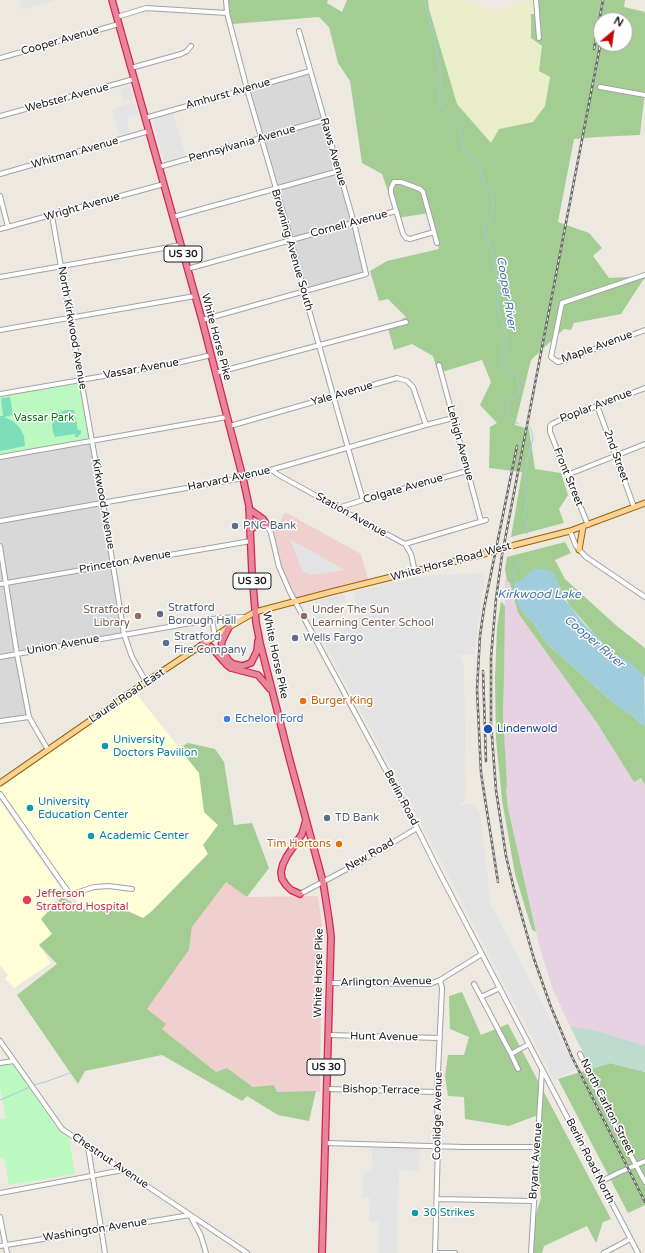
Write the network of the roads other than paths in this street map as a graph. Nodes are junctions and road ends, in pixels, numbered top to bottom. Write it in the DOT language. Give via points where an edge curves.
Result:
graph roads {
  1 [pos="112,0"];
  2 [pos="226,0"];
  3 [pos="536,0"];
  4 [pos="227,13"];
  5 [pos="117,17"];
  6 [pos="119,24"];
  7 [pos="299,31"];
  8 [pos="539,38"];
  9 [pos="191,46"];
  10 [pos="0,58"];
  11 [pos="131,68"];
  12 [pos="310,71"];
  13 [pos="134,79"];
  14 [pos="600,87"];
  15 [pos="247,89"];
  16 [pos="645,95"];
  17 [pos="0,116"];
  18 [pos="145,118"];
  19 [pos="324,120"];
  20 [pos="149,131"];
  21 [pos="261,139"];
  22 [pos="159,167"];
  23 [pos="339,171"];
  24 [pos="0,174"];
  25 [pos="164,184"];
  26 [pos="275,189"];
  27 [pos="0,196"];
  28 [pos="396,212"];
  29 [pos="52,216"];
  30 [pos="173,217"];
  31 [pos="354,222"];
  32 [pos="8,227"];
  33 [pos="0,229"];
  34 [pos="434,232"];
  35 [pos="291,240"];
  36 [pos="437,243"];
  37 [pos="181,245"];
  38 [pos="61,266"];
  39 [pos="187,269"];
  40 [pos="645,275"];
  41 [pos="0,277"];
  42 [pos="304,292"];
  43 [pos="195,296"];
  44 [pos="70,318"];
  45 [pos="202,320"];
  46 [pos="406,322"];
  47 [pos="0,330"];
  48 [pos="645,330"];
  49 [pos="319,346"];
  50 [pos="211,355"];
  51 [pos="439,365"];
  52 [pos="215,373"];
  53 [pos="81,380"];
  54 [pos="645,388"];
  55 [pos="0,394"];
  56 [pos="334,396"];
  57 [pos="597,406"];
  58 [pos="227,417"];
  59 [pos="453,418"];
  60 [pos="426,425"];
  61 [pos="230,426"];
  62 [pos="550,428"];
  63 [pos="92,440"];
  64 [pos="645,444"];
  65 [pos="348,448"];
  66 [pos="615,456"];
  67 [pos="0,457"];
  68 [pos="272,470"];
  69 [pos="467,471"];
  70 [pos="566,475"];
  71 [pos="243,478"];
  72 [pos="363,500"];
  73 [pos="103,503"];
  74 [pos="645,503"];
  75 [pos="634,507"];
  76 [pos="338,508"];
  77 [pos="249,509"];
  78 [pos="486,520"];
  79 [pos="0,521"];
  80 [pos="481,521"];
  81 [pos="268,525"];
  82 [pos="585,526"];
  83 [pos="250,530"];
  84 [pos="570,531"];
  85 [pos="250,541"];
  86 [pos="406,544"];
  87 [pos="0,546"];
  88 [pos="579,550"];
  89 [pos="113,564"];
  90 [pos="414,572"];
  91 [pos="6,583"];
  92 [pos="0,584"];
  93 [pos="645,597"];
  94 [pos="296,601"];
  95 [pos="255,612"];
  96 [pos="244,618"];
  97 [pos="212,619"];
  98 [pos="229,627"];
  99 [pos="124,634"];
  100 [pos="215,637"];
  101 [pos="259,637"];
  102 [pos="202,645"];
  103 [pos="17,654"];
  104 [pos="0,657"];
  105 [pos="146,682"];
  106 [pos="272,692"];
  107 [pos="29,717"];
  108 [pos="0,721"];
  109 [pos="48,750"];
  110 [pos="0,783"];
  111 [pos="0,794"];
  112 [pos="306,818"];
  113 [pos="417,828"];
  114 [pos="323,882"];
  115 [pos="132,889"];
  116 [pos="300,894"];
  117 [pos="482,954"];
  118 [pos="440,980"];
  119 [pos="330,983"];
  120 [pos="474,984"];
  121 [pos="500,988"];
  122 [pos="481,997"];
  123 [pos="328,1035"];
  124 [pos="440,1038"];
  125 [pos="0,1040"];
  126 [pos="529,1044"];
  127 [pos="511,1054"];
  128 [pos="580,1054"];
  129 [pos="14,1061"];
  130 [pos="0,1063"];
  131 [pos="518,1069"];
  132 [pos="542,1069"];
  133 [pos="326,1089"];
  134 [pos="437,1092"];
  135 [pos="325,1143"];
  136 [pos="438,1145"];
  137 [pos="88,1147"];
  138 [pos="537,1147"];
  139 [pos="645,1161"];
  140 [pos="637,1164"];
  141 [pos="124,1170"];
  142 [pos="92,1175"];
  143 [pos="600,1182"];
  144 [pos="645,1182"];
  145 [pos="0,1193"];
  146 [pos="437,1200"];
  147 [pos="533,1201"];
  148 [pos="190,1215"];
  149 [pos="0,1217"];
  150 [pos="101,1230"];
  151 [pos="630,1239"];
  152 [pos="6,1245"];
  153 [pos="0,1246"];
  154 [pos="7,1253"];
  155 [pos="105,1253"];
  156 [pos="206,1253"];
  157 [pos="248,1253"];
  158 [pos="322,1253"];
  159 [pos="435,1253"];
  160 [pos="455,1253"];
  161 [pos="531,1253"];
  162 [pos="604,1253"];
  163 [pos="638,1253"];
  1 -- 5 [label="highway, White Horse Pike / US 30"];
  2 -- 4 [label="street, Browning Avenue South"];
  3 -- 8 [label="street"];
  4 -- 5 [label="street" via="146,8"];
  4 -- 15 [label="street, Browning Avenue South"];
  5 -- 6 [label="highway, White Horse Pike / US 30"];
  6 -- 10 [label="street, Cooper Avenue"];
  6 -- 11 [label="highway, White Horse Pike / US 30"];
  7 -- 12 [label="street, Raws Avenue"];
  9 -- 11 [label="street" via="181,54"];
  11 -- 13 [label="highway, White Horse Pike / US 30"];
  12 -- 15 [label="street, Amhurst Avenue"];
  12 -- 19 [label="street, Raws Avenue"];
  13 -- 17 [label="street, Webster Avenue"];
  13 -- 18 [label="highway, White Horse Pike / US 30"];
  14 -- 16 [label="street"];
  15 -- 18 [label="street, Amhurst Avenue"];
  15 -- 21 [label="street, Browning Avenue South"];
  18 -- 20 [label="highway, White Horse Pike / US 30"];
  19 -- 21 [label="street, Pennsylvania Avenue"];
  19 -- 23 [label="street, Raws Avenue"];
  20 -- 22 [label="highway, White Horse Pike / US 30"];
  20 -- 24 [label="street, Whitman Avenue"];
  21 -- 22 [label="street, Pennsylvania Avenue"];
  21 -- 26 [label="street, Browning Avenue South"];
  22 -- 25 [label="highway, White Horse Pike / US 30"];
  23 -- 26 [label="street"];
  23 -- 31 [label="street, Raws Avenue"];
  25 -- 29 [label="street, Wright Avenue"];
  25 -- 30 [label="highway, White Horse Pike / US 30"];
  26 -- 30 [label="street"];
  26 -- 35 [label="street, Browning Avenue South"];
  27 -- 32 [label="street"];
  28 -- 31 [label="street, Cornell Avenue"];
  28 -- 34 [label="street" via="406,238"];
  28 -- 34 [label="street" via="391,188 394,182 420,189"];
  29 -- 32 [label="street, Wright Avenue"];
  29 -- 38 [label="street, North Kirkwood Avenue"];
  30 -- 37 [label="highway, White Horse Pike / US 30"];
  31 -- 35 [label="street, Cornell Avenue"];
  31 -- 42 [label="street, Raws Avenue" via="366,274"];
  32 -- 33 [label="street, Wright Avenue"];
  34 -- 36 [label="street"];
  35 -- 39 [label="street, Cornell Avenue"];
  35 -- 42 [label="street, Browning Avenue South"];
  37 -- 38 [label="street"];
  37 -- 39 [label="highway, White Horse Pike / US 30"];
  38 -- 41 [label="street"];
  38 -- 44 [label="street, North Kirkwood Avenue"];
  39 -- 43 [label="highway, White Horse Pike / US 30"];
  40 -- 48 [label="street, Maple Avenue" via="562,304 551,357 558,362 565,360"];
  42 -- 45 [label="street"];
  42 -- 49 [label="street, Browning Avenue South"];
  43 -- 44 [label="street"];
  43 -- 45 [label="highway, White Horse Pike / US 30"];
  44 -- 47 [label="street"];
  44 -- 53 [label="street, North Kirkwood Avenue"];
  45 -- 50 [label="highway, White Horse Pike / US 30"];
  46 -- 49 [label="street"];
  49 -- 52 [label="street"];
  49 -- 56 [label="street, Browning Avenue South"];
  50 -- 52 [label="highway, White Horse Pike / US 30"];
  50 -- 53 [label="street, Vassar Avenue"];
  51 -- 59 [label="street, Lehigh Avenue"];
  52 -- 58 [label="highway, White Horse Pike / US 30"];
  53 -- 55 [label="street, Vassar Avenue"];
  53 -- 63 [label="street, North Kirkwood Avenue"];
  54 -- 57 [label="street, Poplar Avenue"];
  56 -- 60 [label="street, Yale Avenue" via="397,378 407,381 413,387"];
  56 -- 61 [label="street, Yale Avenue"];
  56 -- 65 [label="street, Browning Avenue South"];
  57 -- 62 [label="street, Poplar Avenue" via="558,421"];
  57 -- 66 [label="street, 2nd Street"];
  58 -- 61 [label="highway, White Horse Pike / US 30"];
  58 -- 63 [label="street"];
  59 -- 60 [label="street, Harvard Avenue"];
  59 -- 69 [label="street, Lehigh Avenue"];
  60 -- 65 [label="street, Harvard Avenue"];
  61 -- 71 [label="highway, White Horse Pike / US 30"];
  62 -- 70 [label="street, Front Street"];
  63 -- 67 [label="street"];
  63 -- 73 [label="street, Kirkwood Avenue"];
  64 -- 66 [label="street"];
  65 -- 68 [label="street, Harvard Avenue"];
  65 -- 72 [label="street, Browning Avenue South"];
  66 -- 70 [label="street"];
  66 -- 75 [label="street, 2nd Street"];
  68 -- 71 [label="street, Harvard Avenue"];
  68 -- 76 [label="street, Station Avenue"];
  69 -- 72 [label="street, Colgate Avenue"];
  69 -- 80 [label="street, Lehigh Avenue"];
  70 -- 82 [label="street, Front Street"];
  71 -- 73 [label="street, Harvard Avenue"];
  71 -- 77 [label="highway, White Horse Pike / US 30"];
  72 -- 76 [label="street, Colgate Avenue"];
  73 -- 79 [label="street, Harvard Avenue"];
  73 -- 89 [label="street, Kirkwood Avenue"];
  74 -- 75 [label="main road, White Horse Road West"];
  75 -- 82 [label="main road, White Horse Road West"];
  76 -- 86 [label="street, Station Avenue"];
  77 -- 81 [label="highway"];
  77 -- 83 [label="highway, White Horse Pike / US 30"];
  78 -- 80 [label="street"];
  80 -- 86 [label="street"];
  81 -- 83 [label="highway" via="258,524"];
  81 -- 94 [label="street, Berlin Road" via="279,567"];
  82 -- 84 [label="main road, White Horse Road West"];
  82 -- 88 [label="main road"];
  83 -- 85 [label="highway, White Horse Pike / US 30"];
  84 -- 88 [label="street"];
  84 -- 90 [label="main road, White Horse Road West, bridge"];
  85 -- 89 [label="street, Princeton Avenue"];
  85 -- 95 [label="highway, White Horse Pike / US 30"];
  86 -- 90 [label="street" via="411,554"];
  87 -- 91 [label="street"];
  88 -- 93 [label="street"];
  89 -- 91 [label="street, Princeton Avenue"];
  89 -- 99 [label="street, Kirkwood Avenue"];
  90 -- 94 [label="main road, White Horse Road West"];
  91 -- 92 [label="street, Princeton Avenue"];
  91 -- 103 [label="street"];
  94 -- 95 [label="main road, White Horse Road West"];
  94 -- 113 [label="street, Berlin Road"];
  95 -- 96 [label="main road, Laurel Road East"];
  95 -- 101 [label="highway, White Horse Pike / US 30"];
  96 -- 97 [label="street, Union Avenue"];
  96 -- 98 [label="main road, Laurel Road East"];
  97 -- 99 [label="street, Union Avenue"];
  97 -- 100 [label="street"];
  98 -- 100 [label="main road, Laurel Road East"];
  98 -- 101 [label="highway" via="222,641 222,648 229,661 238,666 250,663 257,651"];
  99 -- 103 [label="street, Union Avenue"];
  99 -- 105 [label="street, Kirkwood Avenue" via="132,657"];
  100 -- 102 [label="main road, Laurel Road East"];
  101 -- 106 [label="highway, White Horse Pike / US 30"];
  102 -- 105 [label="main road, Laurel Road East"];
  102 -- 106 [label="highway" via="211,646 231,668 258,675"];
  103 -- 104 [label="street, Union Avenue"];
  103 -- 107 [label="street"];
  105 -- 109 [label="main road, Laurel Road East"];
  106 -- 112 [label="highway, White Horse Pike / US 30"];
  107 -- 108 [label="street"];
  107 -- 109 [label="street"];
  109 -- 110 [label="main road, Laurel Road East"];
  111 -- 115 [label="street" via="69,893 109,886"];
  112 -- 114 [label="highway, White Horse Pike / US 30"];
  112 -- 116 [label="highway" via="302,834 287,856 281,872 286,885"];
  113 -- 114 [label="street, New Road"];
  113 -- 117 [label="street, Berlin Road"];
  114 -- 116 [label="street, New Road"];
  114 -- 119 [label="highway, White Horse Pike / US 30" via="331,937"];
  117 -- 118 [label="street, Arlington Avenue"];
  117 -- 121 [label="street, Berlin Road"];
  118 -- 119 [label="street, Arlington Avenue" via="430,984"];
  118 -- 124 [label="street, Coolidge Avenue"];
  119 -- 123 [label="highway, White Horse Pike / US 30"];
  120 -- 122 [label="street"];
  121 -- 122 [label="street"];
  121 -- 126 [label="street, Berlin Road"];
  122 -- 127 [label="street"];
  123 -- 124 [label="street, Hunt Avenue"];
  123 -- 133 [label="highway, White Horse Pike / US 30"];
  124 -- 134 [label="street, Coolidge Avenue"];
  125 -- 129 [label="street, Chestnut Avenue"];
  126 -- 127 [label="street"];
  126 -- 132 [label="street, Berlin Road"];
  127 -- 131 [label="street"];
  128 -- 140 [label="street, North Carlton Street" via="606,1109"];
  129 -- 130 [label="street"];
  129 -- 137 [label="street, Chestnut Avenue" via="60,1126"];
  132 -- 138 [label="street, Bryant Avenue"];
  132 -- 143 [label="street, Berlin Road North"];
  133 -- 134 [label="street, Bishop Terrace"];
  133 -- 135 [label="highway, White Horse Pike / US 30"];
  134 -- 136 [label="street, Coolidge Avenue"];
  135 -- 136 [label="street"];
  135 -- 158 [label="highway, White Horse Pike / US 30"];
  136 -- 138 [label="street"];
  136 -- 146 [label="street, Coolidge Avenue"];
  137 -- 141 [label="street, Chestnut Avenue"];
  137 -- 142 [label="street"];
  138 -- 147 [label="street, Bryant Avenue"];
  139 -- 140 [label="street"];
  140 -- 143 [label="street"];
  140 -- 144 [label="street, North Carlton Street"];
  141 -- 142 [label="street"];
  141 -- 148 [label="street, Chestnut Avenue"];
  142 -- 145 [label="street"];
  142 -- 150 [label="street"];
  143 -- 151 [label="street, Berlin Road North"];
  146 -- 147 [label="street"];
  146 -- 159 [label="street, Coolidge Avenue"];
  147 -- 161 [label="street, Bryant Avenue"];
  148 -- 150 [label="street, Washington Avenue"];
  148 -- 156 [label="street"];
  148 -- 157 [label="street, Chestnut Avenue"];
  149 -- 152 [label="street"];
  150 -- 152 [label="street, Washington Avenue"];
  150 -- 155 [label="street"];
  151 -- 162 [label="street"];
  151 -- 163 [label="street, Berlin Road North"];
  152 -- 153 [label="street, Washington Avenue"];
  152 -- 154 [label="street"];
  159 -- 160 [label="street"];
}
